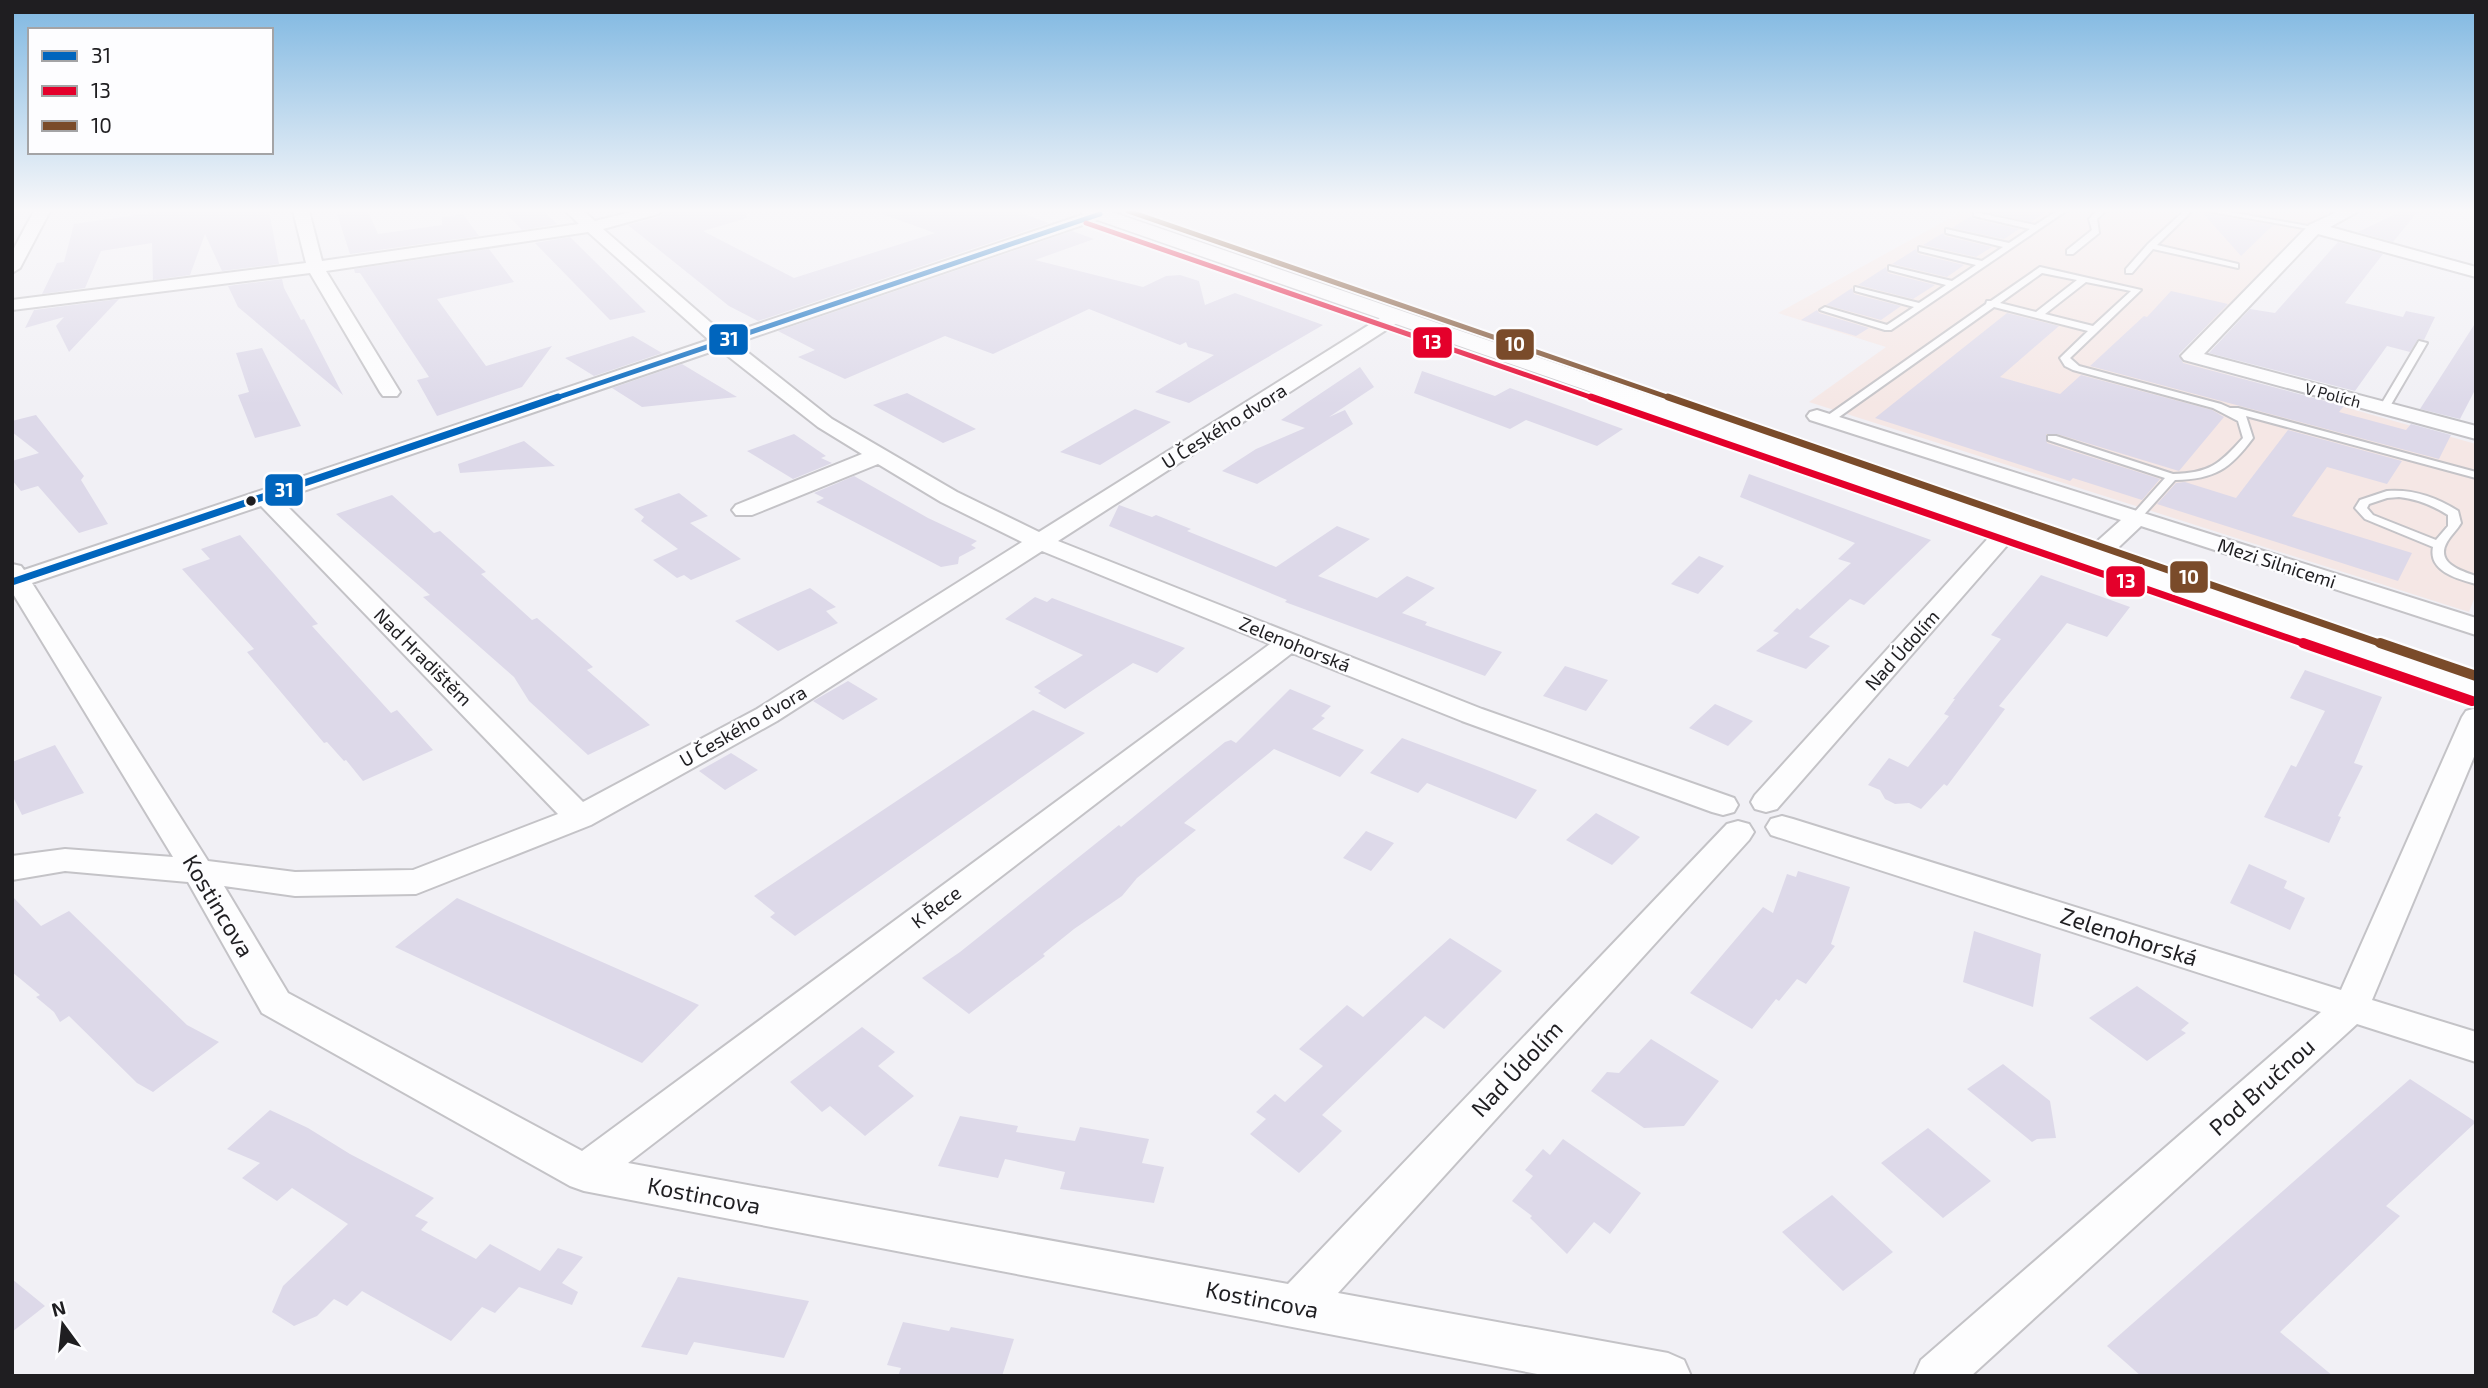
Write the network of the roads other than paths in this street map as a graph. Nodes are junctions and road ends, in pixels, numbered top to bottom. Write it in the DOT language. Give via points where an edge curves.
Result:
graph roads {
  1 [pos="245,276"];
  2 [pos="320,276"];
  3 [pos="647,276"];
  4 [pos="912,276"];
  5 [pos="1275,276"];
  6 [pos="1922,276"];
  7 [pos="1965,276"];
  8 [pos="2031,276"];
  9 [pos="2068,276"];
  10 [pos="2269,276"];
  11 [pos="2084,279"];
  12 [pos="1953,284"];
  13 [pos="1858,289"];
  14 [pos="1990,303"];
  15 [pos="12,305"];
  16 [pos="1921,306"];
  17 [pos="1825,310"];
  18 [pos="2038,315"];
  19 [pos="1394,317"];
  20 [pos="2092,330"];
  21 [pos="721,341"];
  22 [pos="2422,343"];
  23 [pos="390,392"];
  24 [pos="2217,406"];
  25 [pos="2384,408"];
  26 [pos="1822,418"];
  27 [pos="2476,433"];
  28 [pos="2052,438"];
  29 [pos="880,455"];
  30 [pos="2476,475"];
  31 [pos="2172,477"];
  32 [pos="266,498"];
  33 [pos="744,510"];
  34 [pos="2136,517"];
  35 [pos="2009,529"];
  36 [pos="1040,542"];
  37 [pos="2439,545"];
  38 [pos="2093,558"];
  39 [pos="14,578"];
  40 [pos="2476,580"];
  41 [pos="2476,627"];
  42 [pos="1289,642"];
  43 [pos="2476,689"];
  44 [pos="2476,717"];
  45 [pos="1774,815"];
  46 [pos="580,817"];
  47 [pos="1730,818"];
  48 [pos="12,868"];
  49 [pos="198,871"];
  50 [pos="2351,1007"];
  51 [pos="2476,1047"];
  52 [pos="584,1173"];
  53 [pos="1296,1307"];
  54 [pos="1668,1376"];
  55 [pos="1937,1376"];
  1 -- 15 [label="street"];
  2 -- 23 [label="street"];
  3 -- 21 [label="street, Zelenohorská"];
  4 -- 21 [label="street"];
  5 -- 19 [label="street"];
  6 -- 12 [label="lane"];
  7 -- 12 [label="lane"];
  8 -- 14 [label="lane"];
  9 -- 11 [label="lane"];
  10 -- 25 [label="street, V Polích" via="2191,356"];
  11 -- 18 [label="lane"];
  11 -- 20 [label="lane" via="2137,290"];
  12 -- 16 [label="lane"];
  13 -- 16 [label="lane"];
  14 -- 18 [label="lane"];
  14 -- 26 [label="lane"];
  16 -- 17 [label="lane" via="1888,328"];
  18 -- 20 [label="lane"];
  19 -- 35 [label="street"];
  19 -- 36 [label="street, U Českého dvora"];
  20 -- 24 [label="lane" via="2065,358 2068,364"];
  21 -- 29 [label="street, Zelenohorská" via="825,423"];
  21 -- 32 [label="street"];
  22 -- 25 [label="lane"];
  24 -- 30 [label="lane"];
  24 -- 31 [label="lane" via="2242,419 2248,438 2223,467 2202,477"];
  25 -- 27 [label="street, V Polích"];
  26 -- 34 [label="street, Mezi Silnicemi"];
  28 -- 31 [label="lane"];
  29 -- 33 [label="street"];
  29 -- 36 [label="street, Zelenohorská" via="949,497"];
  31 -- 34 [label="lane"];
  32 -- 39 [label="street"];
  32 -- 46 [label="street, Nad Hradištěm"];
  34 -- 38 [label="street"];
  34 -- 41 [label="street, Mezi Silnicemi"];
  35 -- 38 [label="street"];
  35 -- 45 [label="street, Nad Údolím"];
  36 -- 42 [label="street, Zelenohorská"];
  36 -- 46 [label="street, U Českého dvora" via="767,715"];
  37 -- 37 [label="lane" via="2455,523 2454,513 2441,504 2400,492 2364,502 2361,508 2369,517"];
  37 -- 40 [label="lane" via="2438,557 2446,569"];
  38 -- 43 [label="street"];
  39 -- 49 [label="street, Kostincova"];
  42 -- 47 [label="street, Zelenohorská"];
  42 -- 52 [label="street, K Řece"];
  44 -- 50 [label="street, Pod Bručnou"];
  45 -- 47 [label="street, Zelenohorská" via="1778,832 1765,837"];
  45 -- 50 [label="street, Zelenohorská"];
  46 -- 49 [label="street, U Českého dvora" via="416,882 295,884"];
  47 -- 53 [label="street, Nad Údolím"];
  48 -- 49 [label="street, U Českého dvora" via="65,860"];
  49 -- 52 [label="street, Kostincova" via="275,1003"];
  50 -- 51 [label="street, Zelenohorská"];
  50 -- 55 [label="street, Pod Bručnou"];
  52 -- 53 [label="street, Kostincova"];
  53 -- 54 [label="street, Kostincova"];
}
